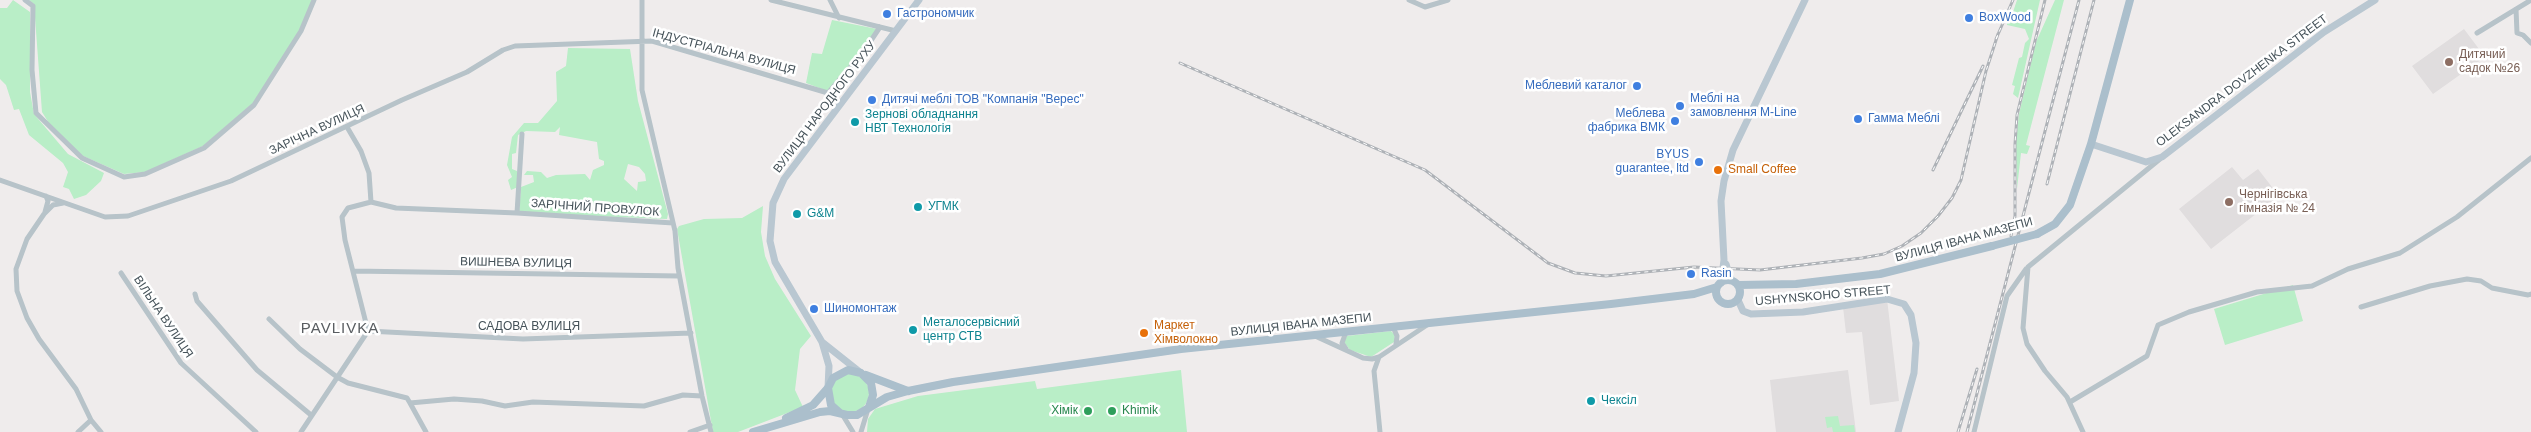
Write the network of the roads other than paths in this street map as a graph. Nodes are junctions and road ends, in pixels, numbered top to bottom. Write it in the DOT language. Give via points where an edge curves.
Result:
graph roads {
  1 [pos="25,0"];
  2 [pos="314,0"];
  3 [pos="642,0"];
  4 [pos="771,0"];
  5 [pos="830,0"];
  6 [pos="919,0"];
  7 [pos="1409,0"];
  8 [pos="1448,0"];
  9 [pos="1805,0"];
  10 [pos="2130,0"];
  11 [pos="2374,0"];
  12 [pos="2531,0"];
  13 [pos="2516,9"];
  14 [pos="839,18"];
  15 [pos="880,27"];
  16 [pos="896,31"];
  17 [pos="2477,33"];
  18 [pos="642,40"];
  19 [pos="2531,43"];
  20 [pos="347,127"];
  21 [pos="522,134"];
  22 [pos="2091,144"];
  23 [pos="2162,157"];
  24 [pos="2531,158"];
  25 [pos="0,180"];
  26 [pos="46,196"];
  27 [pos="372,202"];
  28 [pos="64,203"];
  29 [pos="517,213"];
  30 [pos="44,214"];
  31 [pos="673,224"];
  32 [pos="1724,260"];
  33 [pos="2028,267"];
  34 [pos="353,271"];
  35 [pos="121,273"];
  36 [pos="679,276"];
  37 [pos="1734,282"];
  38 [pos="1719,285"];
  39 [pos="1761,286"];
  40 [pos="1698,293"];
  41 [pos="195,294"];
  42 [pos="2531,294"];
  43 [pos="1717,297"];
  44 [pos="1739,297"];
  45 [pos="2361,307"];
  46 [pos="269,319"];
  47 [pos="1429,323"];
  48 [pos="1393,327"];
  49 [pos="368,331"];
  50 [pos="1346,332"];
  51 [pos="691,333"];
  52 [pos="1313,335"];
  53 [pos="822,342"];
  54 [pos="1396,344"];
  55 [pos="1348,351"];
  56 [pos="1379,356"];
  57 [pos="1363,358"];
  58 [pos="1374,371"];
  59 [pos="861,373"];
  60 [pos="337,377"];
  61 [pos="828,388"];
  62 [pos="908,390"];
  63 [pos="702,396"];
  64 [pos="2070,402"];
  65 [pos="410,403"];
  66 [pos="868,408"];
  67 [pos="841,414"];
  68 [pos="311,416"];
  69 [pos="91,420"];
  70 [pos="710,425"];
  71 [pos="764,428"];
  72 [pos="78,432"];
  73 [pos="101,432"];
  74 [pos="256,432"];
  75 [pos="301,432"];
  76 [pos="426,432"];
  77 [pos="690,432"];
  78 [pos="711,432"];
  79 [pos="752,432"];
  80 [pos="853,432"];
  81 [pos="861,432"];
  82 [pos="1380,432"];
  83 [pos="1898,432"];
  84 [pos="1974,432"];
  85 [pos="2083,432"];
  1 -- 2 [label="street" via="33,6 32,70 36,113 82,158 124,176 146,174 204,148 254,105 301,31"];
  3 -- 18 [label="street"];
  4 -- 14 [label="street"];
  5 -- 14 [label="street"];
  6 -- 16 [label="main road, ВУЛИЦЯ НАРОДНОГО РУХУ"];
  7 -- 8 [label="street" via="1425,6"];
  9 -- 32 [label="main road" via="1733,150 1722,201"];
  10 -- 22 [label="main road, ВУЛИЦЯ ІВАНА МАЗЕПИ"];
  11 -- 23 [label="main road, OLEKSANDRA DOVZHENKA STREET" via="2324,32"];
  12 -- 13 [label="street"];
  13 -- 17 [label="street"];
  13 -- 19 [label="street" via="2517,33"];
  14 -- 15 [label="street"];
  15 -- 16 [label="street"];
  15 -- 18 [label="street, ІНДУСТРІАЛЬНА ВУЛИЦЯ" via="862,54 828,93"];
  16 -- 53 [label="main road, ВУЛИЦЯ НАРОДНОГО РУХУ" via="784,179 773,203 770,241 775,262"];
  18 -- 20 [label="street, ЗАРІЧНА ВУЛИЦЯ" via="515,46 467,72"];
  18 -- 31 [label="street" via="642,90"];
  20 -- 27 [label="street" via="369,173"];
  20 -- 28 [label="street, ЗАРІЧНА ВУЛИЦЯ" via="231,181 128,216 105,217"];
  21 -- 29 [label="street, ЗАРІЧНИЙ ПРОВУЛОК"];
  22 -- 23 [label="main road, OLEKSANDRA DOVZHENKA STREET" via="2146,162"];
  22 -- 39 [label="main road, ВУЛИЦЯ ІВАНА МАЗЕПИ, bridge" via="2070,205 2055,224 2037,234 1880,274"];
  23 -- 33 [label="street"];
  24 -- 64 [label="street" via="2457,217 2400,253 2348,269 2312,286 2258,292 2189,312 2158,325 2147,356"];
  25 -- 26 [label="street, ЗАРІЧНА ВУЛИЦЯ"];
  26 -- 28 [label="street, ЗАРІЧНА ВУЛИЦЯ"];
  26 -- 30 [label="street"];
  27 -- 29 [label="street, ЗАРІЧНИЙ ПРОВУЛОК" via="396,208"];
  27 -- 34 [label="street, ЗАРІЧНИЙ ПРОВУЛОК" via="348,208 342,217"];
  28 -- 30 [label="street" via="53,206"];
  29 -- 31 [label="street, ЗАРІЧНИЙ ПРОВУЛОК"];
  30 -- 69 [label="street" via="27,239 20,257 16,269 17,291 39,339 76,390"];
  31 -- 36 [label="street"];
  32 -- 37 [label="main road"];
  32 -- 38 [label="main road"];
  33 -- 64 [label="street" via="2023,328 2027,344"];
  33 -- 84 [label="street" via="2007,296"];
  34 -- 36 [label="street, ВИШНЕВА ВУЛИЦЯ"];
  34 -- 49 [label="street, ЗАРІЧНИЙ ПРОВУЛОК"];
  35 -- 74 [label="street, ВІЛЬНА ВУЛИЦЯ" via="180,363"];
  36 -- 51 [label="street"];
  37 -- 38 [label="main road, ВУЛИЦЯ ІВАНА МАЗЕПИ"];
  37 -- 39 [label="main road, ВУЛИЦЯ ІВАНА МАЗЕПИ"];
  37 -- 44 [label="main road"];
  38 -- 40 [label="main road, ВУЛИЦЯ ІВАНА МАЗЕПИ"];
  38 -- 43 [label="main road"];
  39 -- 44 [label="main road, ВУЛИЦЯ ІВАНА МАЗЕПИ"];
  40 -- 43 [label="main road, ВУЛИЦЯ ІВАНА МАЗЕПИ"];
  40 -- 47 [label="main road, ВУЛИЦЯ ІВАНА МАЗЕПИ"];
  41 -- 68 [label="street" via="197,301 257,370"];
  42 -- 45 [label="street" via="2492,288 2481,280 2467,280 2430,286"];
  43 -- 44 [label="main road, ВУЛИЦЯ ІВАНА МАЗЕПИ" via="1728,304"];
  44 -- 83 [label="main road, USHYNSKOHO STREET" via="1743,311 1751,314 1803,312 1887,299 1904,304 1911,315 1916,343 1914,373"];
  46 -- 60 [label="street" via="300,349"];
  47 -- 48 [label="main road, ВУЛИЦЯ ІВАНА МАЗЕПИ"];
  47 -- 54 [label="street"];
  48 -- 50 [label="main road, ВУЛИЦЯ ІВАНА МАЗЕПИ"];
  48 -- 54 [label="street"];
  49 -- 51 [label="street, САДОВА ВУЛИЦЯ" via="523,339"];
  49 -- 60 [label="street"];
  50 -- 52 [label="main road, ВУЛИЦЯ ІВАНА МАЗЕПИ"];
  50 -- 55 [label="street" via="1342,342"];
  51 -- 63 [label="street"];
  52 -- 55 [label="street"];
  52 -- 62 [label="main road, ВУЛИЦЯ ІВАНА МАЗЕПИ" via="1181,349"];
  53 -- 59 [label="main road, ВУЛИЦЯ НАРОДНОГО РУХУ"];
  53 -- 61 [label="main road, ВУЛИЦЯ НАРОДНОГО РУХУ" via="829,366"];
  54 -- 56 [label="street"];
  55 -- 57 [label="street"];
  56 -- 57 [label="street"];
  56 -- 58 [label="street"];
  57 -- 58 [label="street"];
  58 -- 82 [label="street"];
  59 -- 61 [label="main road" via="854,370 843,372 833,378"];
  59 -- 62 [label="main road, ВУЛИЦЯ ІВАНА МАЗЕПИ"];
  59 -- 66 [label="main road" via="872,386 872,400"];
  60 -- 65 [label="street" via="407,398"];
  60 -- 68 [label="street"];
  61 -- 67 [label="main road" via="831,405"];
  61 -- 71 [label="main road" via="813,406"];
  62 -- 66 [label="main road, ВУЛИЦЯ ІВАНА МАЗЕПИ"];
  63 -- 65 [label="street" via="683,395 644,406 533,402 505,406 454,399"];
  63 -- 70 [label="street"];
  64 -- 85 [label="street"];
  65 -- 76 [label="street"];
  66 -- 67 [label="main road" via="857,415"];
  66 -- 81 [label="street"];
  67 -- 71 [label="main road" via="830,411 815,413"];
  67 -- 80 [label="street"];
  68 -- 75 [label="street"];
  69 -- 72 [label="street"];
  69 -- 73 [label="street"];
  70 -- 77 [label="street"];
  70 -- 78 [label="street"];
  71 -- 79 [label="main road"];
}
